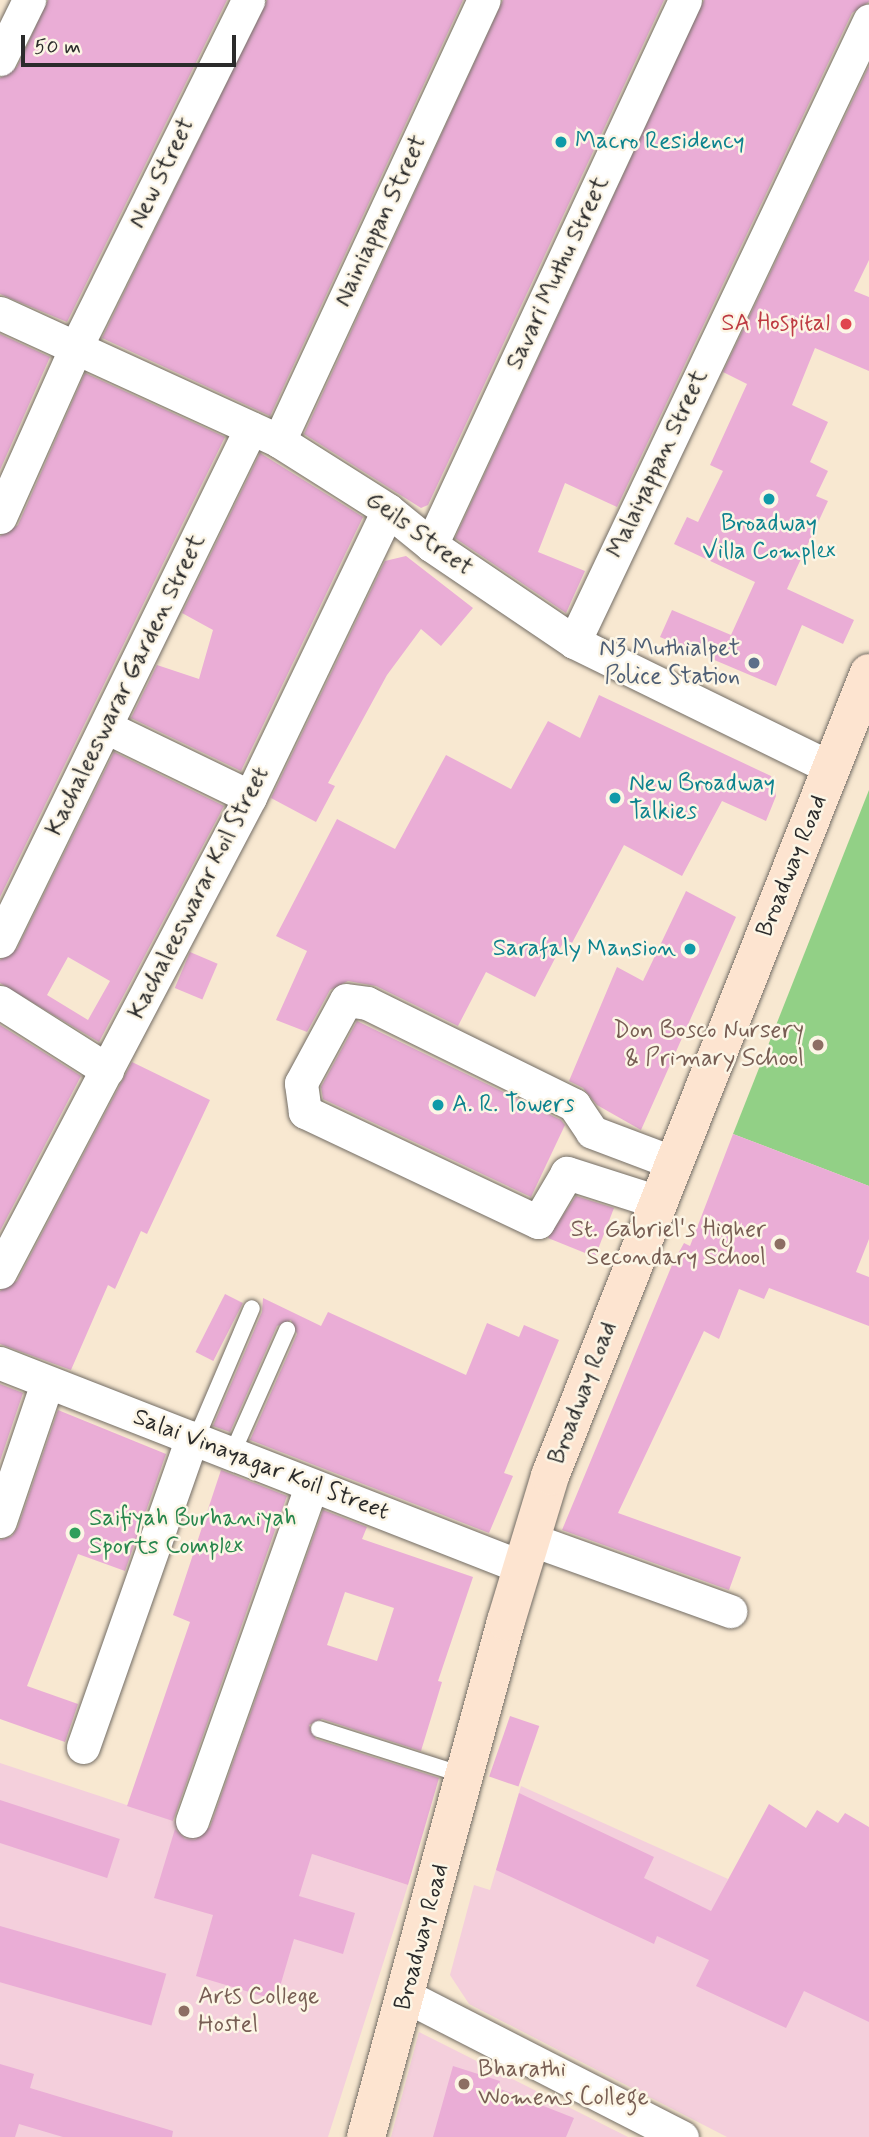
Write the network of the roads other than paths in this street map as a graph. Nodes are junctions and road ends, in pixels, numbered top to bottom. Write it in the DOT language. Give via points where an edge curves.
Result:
graph roads {
  1 [pos="29,0"];
  2 [pos="248,0"];
  3 [pos="484,0"];
  4 [pos="685,0"];
  5 [pos="869,21"];
  6 [pos="0,59"];
  7 [pos="0,313"];
  8 [pos="76,346"];
  9 [pos="265,435"];
  10 [pos="388,510"];
  11 [pos="0,517"];
  12 [pos="431,545"];
  13 [pos="574,642"];
  14 [pos="869,673"];
  15 [pos="106,727"];
  16 [pos="859,729"];
  17 [pos="831,768"];
  18 [pos="250,797"];
  19 [pos="0,940"];
  20 [pos="0,1002"];
  21 [pos="107,1070"];
  22 [pos="674,1163"];
  23 [pos="658,1202"];
  24 [pos="0,1272"];
  25 [pos="252,1308"];
  26 [pos="288,1330"];
  27 [pos="0,1363"];
  28 [pos="47,1383"];
  29 [pos="195,1439"];
  30 [pos="232,1454"];
  31 [pos="310,1486"];
  32 [pos="0,1521"];
  33 [pos="526,1553"];
  34 [pos="730,1611"];
  35 [pos="319,1729"];
  36 [pos="83,1747"];
  37 [pos="466,1776"];
  38 [pos="192,1821"];
  39 [pos="406,1996"];
  40 [pos="366,2137"];
  41 [pos="682,2137"];
  1 -- 6 [label="street"];
  2 -- 8 [label="street, New Street"];
  3 -- 9 [label="street, Nainiappan Street"];
  4 -- 12 [label="street, Savari Muthu Street"];
  5 -- 13 [label="street, Malaiyappan Street"];
  7 -- 8 [label="street, Geils Street"];
  8 -- 9 [label="street, Geils Street"];
  8 -- 11 [label="street, New Street"];
  9 -- 10 [label="street, Geils Street"];
  9 -- 15 [label="street, Kachaleeswarar Garden Street"];
  10 -- 12 [label="street, Geils Street"];
  10 -- 18 [label="street, Kachaleeswarar Koil Street"];
  12 -- 13 [label="street, Geils Street"];
  13 -- 17 [label="street, Geils Street"];
  14 -- 16 [label="main road, Broadway Road"];
  15 -- 18 [label="street"];
  15 -- 19 [label="street, Kachaleeswarar Garden Street"];
  16 -- 17 [label="main road, Broadway Road"];
  17 -- 22 [label="main road, Broadway Road"];
  18 -- 21 [label="street, Kachaleeswarar Koil Street"];
  20 -- 21 [label="street"];
  21 -- 24 [label="street, Kachaleeswarar Koil Street"];
  22 -- 23 [label="main road, Broadway Road"];
  22 -- 23 [label="street" via="592,1132 574,1105 367,1003 346,1000 301,1083 305,1112 538,1222 568,1173"];
  23 -- 33 [label="main road, Broadway Road"];
  25 -- 29 [label="lane"];
  26 -- 30 [label="lane"];
  27 -- 28 [label="street, Salai Vinayagar Koil Street"];
  28 -- 29 [label="street, Salai Vinayagar Koil Street"];
  28 -- 32 [label="street"];
  29 -- 30 [label="street, Salai Vinayagar Koil Street"];
  29 -- 36 [label="street"];
  30 -- 31 [label="street, Salai Vinayagar Koil Street"];
  31 -- 33 [label="street, Salai Vinayagar Koil Street"];
  31 -- 38 [label="street"];
  33 -- 34 [label="street, Salai Vinayagar Koil Street"];
  33 -- 37 [label="main road, Broadway Road"];
  35 -- 37 [label="lane"];
  37 -- 39 [label="main road, Broadway Road"];
  39 -- 40 [label="main road, Broadway Road"];
  39 -- 41 [label="street"];
}
